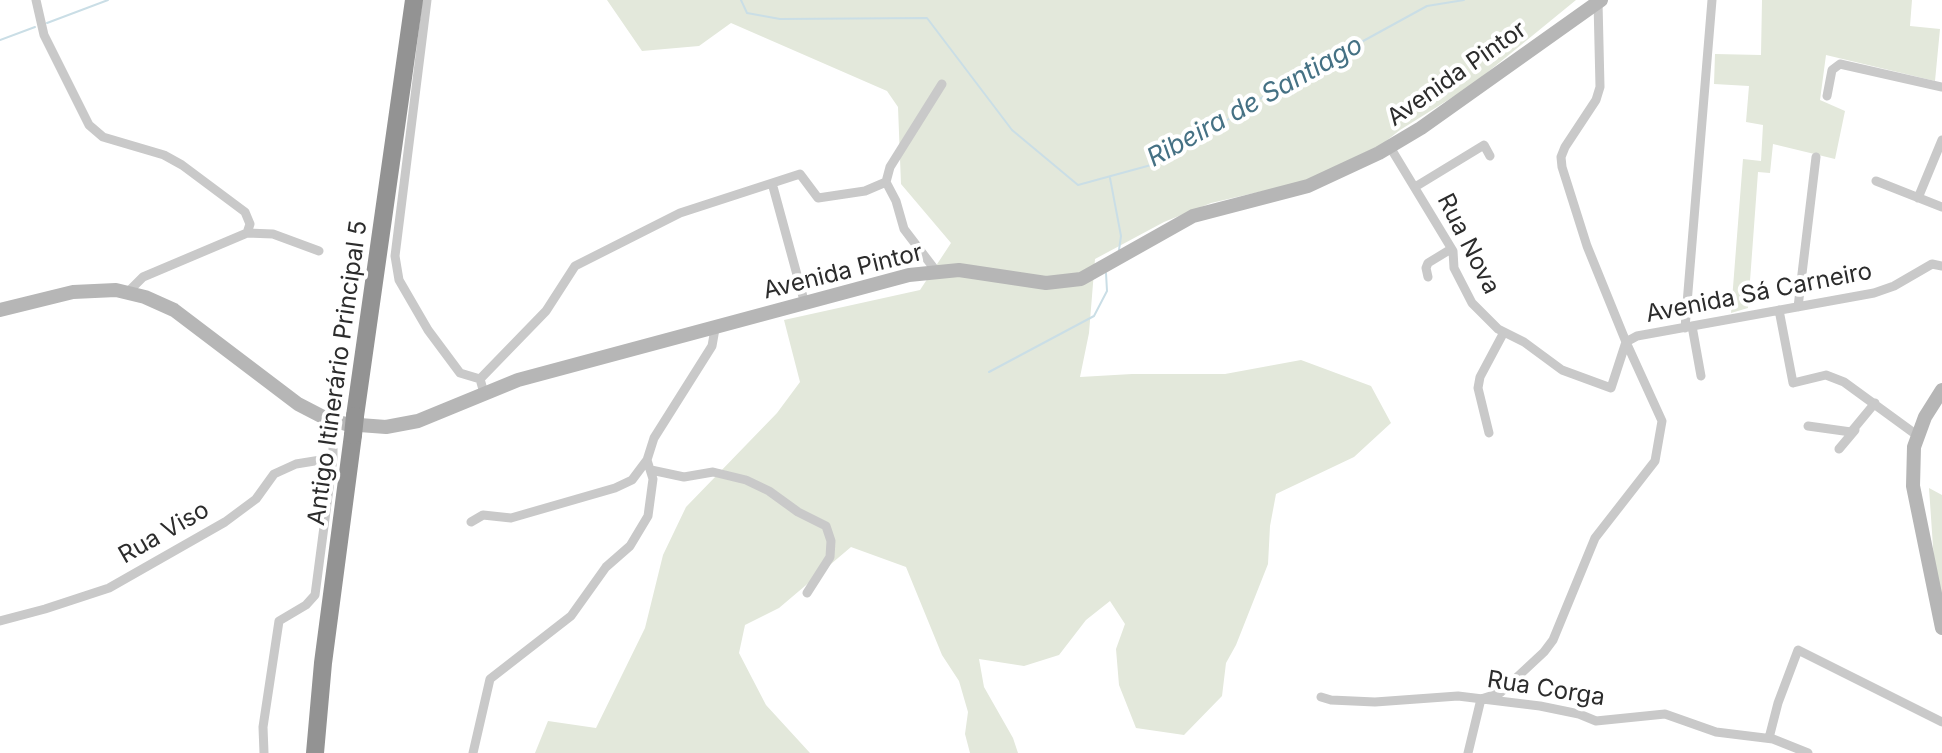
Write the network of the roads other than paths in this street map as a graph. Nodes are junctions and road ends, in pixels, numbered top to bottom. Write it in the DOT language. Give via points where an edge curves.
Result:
graph roads {
  1 [pos="36,0"];
  2 [pos="414,0"];
  3 [pos="427,0"];
  4 [pos="1712,0"];
  5 [pos="1600,1"];
  6 [pos="942,84"];
  7 [pos="1942,87"];
  8 [pos="1827,96"];
  9 [pos="1942,140"];
  10 [pos="1390,147"];
  11 [pos="1490,156"];
  12 [pos="1816,157"];
  13 [pos="1876,181"];
  14 [pos="886,182"];
  15 [pos="772,183"];
  16 [pos="1415,187"];
  17 [pos="1918,198"];
  18 [pos="1942,207"];
  19 [pos="247,233"];
  20 [pos="1451,249"];
  21 [pos="319,251"];
  22 [pos="1942,266"];
  23 [pos="936,271"];
  24 [pos="1428,277"];
  25 [pos="128,292"];
  26 [pos="805,304"];
  27 [pos="1798,307"];
  28 [pos="0,310"];
  29 [pos="1779,310"];
  30 [pos="1688,327"];
  31 [pos="715,329"];
  32 [pos="1504,332"];
  33 [pos="1626,342"];
  34 [pos="1701,376"];
  35 [pos="482,386"];
  36 [pos="1942,390"];
  37 [pos="1875,403"];
  38 [pos="327,419"];
  39 [pos="1808,426"];
  40 [pos="1855,430"];
  41 [pos="1489,433"];
  42 [pos="1918,436"];
  43 [pos="1839,449"];
  44 [pos="333,458"];
  45 [pos="647,460"];
  46 [pos="651,470"];
  47 [pos="471,522"];
  48 [pos="807,593"];
  49 [pos="0,621"];
  50 [pos="1942,628"];
  51 [pos="1321,697"];
  52 [pos="1481,699"];
  53 [pos="1942,722"];
  54 [pos="1769,738"];
  55 [pos="264,753"];
  56 [pos="315,753"];
  57 [pos="473,753"];
  58 [pos="1468,753"];
  59 [pos="1808,753"];
  1 -- 19 [label="street" via="44,35 89,125 103,137 182,165 245,212"];
  2 -- 56 [label="highway, Antigo Itinerário Principal 5" via="354,425"];
  3 -- 35 [label="street" via="395,256 399,280 428,330 460,373"];
  4 -- 30 [label="street"];
  5 -- 10 [label="street, Avenida Pintor"];
  5 -- 33 [label="street" via="1600,87 1561,157 1587,246"];
  6 -- 14 [label="street"];
  7 -- 8 [label="street" via="1840,64 1832,70"];
  9 -- 17 [label="street"];
  10 -- 16 [label="street, Rua Nova"];
  10 -- 23 [label="street, Avenida Pintor" via="1308,186 1193,216 1081,279 1046,283"];
  11 -- 16 [label="street" via="1484,145"];
  12 -- 27 [label="street"];
  13 -- 17 [label="street"];
  14 -- 15 [label="street" via="818,198 800,174"];
  14 -- 23 [label="street" via="904,229"];
  15 -- 26 [label="street"];
  15 -- 35 [label="street" via="680,213 575,266 546,311"];
  16 -- 20 [label="street, Rua Nova"];
  17 -- 18 [label="street"];
  19 -- 21 [label="street" via="273,234"];
  19 -- 25 [label="street" via="143,277"];
  20 -- 24 [label="street" via="1428,263"];
  20 -- 32 [label="street, Rua Nova" via="1454,268 1472,303"];
  22 -- 27 [label="street, Avenida Sá Carneiro" via="1932,264 1874,293"];
  23 -- 26 [label="street, Avenida Pintor"];
  25 -- 28 [label="street, Avenida Pintor" via="73,292"];
  25 -- 38 [label="street, Avenida Pintor" via="174,310 298,404"];
  26 -- 31 [label="street, Avenida Pintor"];
  27 -- 29 [label="street, Avenida Sá Carneiro"];
  29 -- 30 [label="street, Avenida Sá Carneiro"];
  29 -- 37 [label="street" via="1793,383 1826,375"];
  30 -- 33 [label="street, Avenida Sá Carneiro"];
  30 -- 34 [label="street"];
  31 -- 35 [label="street, Avenida Pintor"];
  31 -- 45 [label="street" via="712,346 654,438"];
  32 -- 33 [label="street, Rua Nova" via="1562,370 1611,388"];
  32 -- 41 [label="street" via="1478,388"];
  33 -- 52 [label="street" via="1662,421 1655,461 1595,538 1553,640 1500,693"];
  35 -- 38 [label="street, Avenida Pintor" via="418,421 386,427"];
  36 -- 42 [label="street"];
  37 -- 40 [label="street"];
  37 -- 42 [label="street"];
  38 -- 44 [label="street"];
  39 -- 40 [label="street"];
  40 -- 43 [label="street"];
  42 -- 50 [label="street" via="1913,486"];
  44 -- 49 [label="street, Rua Viso" via="274,474 256,499 225,522 109,588"];
  44 -- 55 [label="street" via="315,595 279,621"];
  45 -- 46 [label="street"];
  45 -- 47 [label="street" via="632,480 615,488 511,518 483,515"];
  46 -- 48 [label="street" via="684,477 713,472 746,480 826,526 830,557"];
  46 -- 57 [label="street" via="648,516 630,546 606,567 571,616 490,679"];
  51 -- 52 [label="street, Rua Corga" via="1375,702"];
  52 -- 54 [label="street, Rua Corga" via="1540,706 1596,721 1665,714 1716,732"];
  52 -- 58 [label="street"];
  53 -- 54 [label="street" via="1798,650"];
  54 -- 59 [label="street, Rua Corga"];
}
